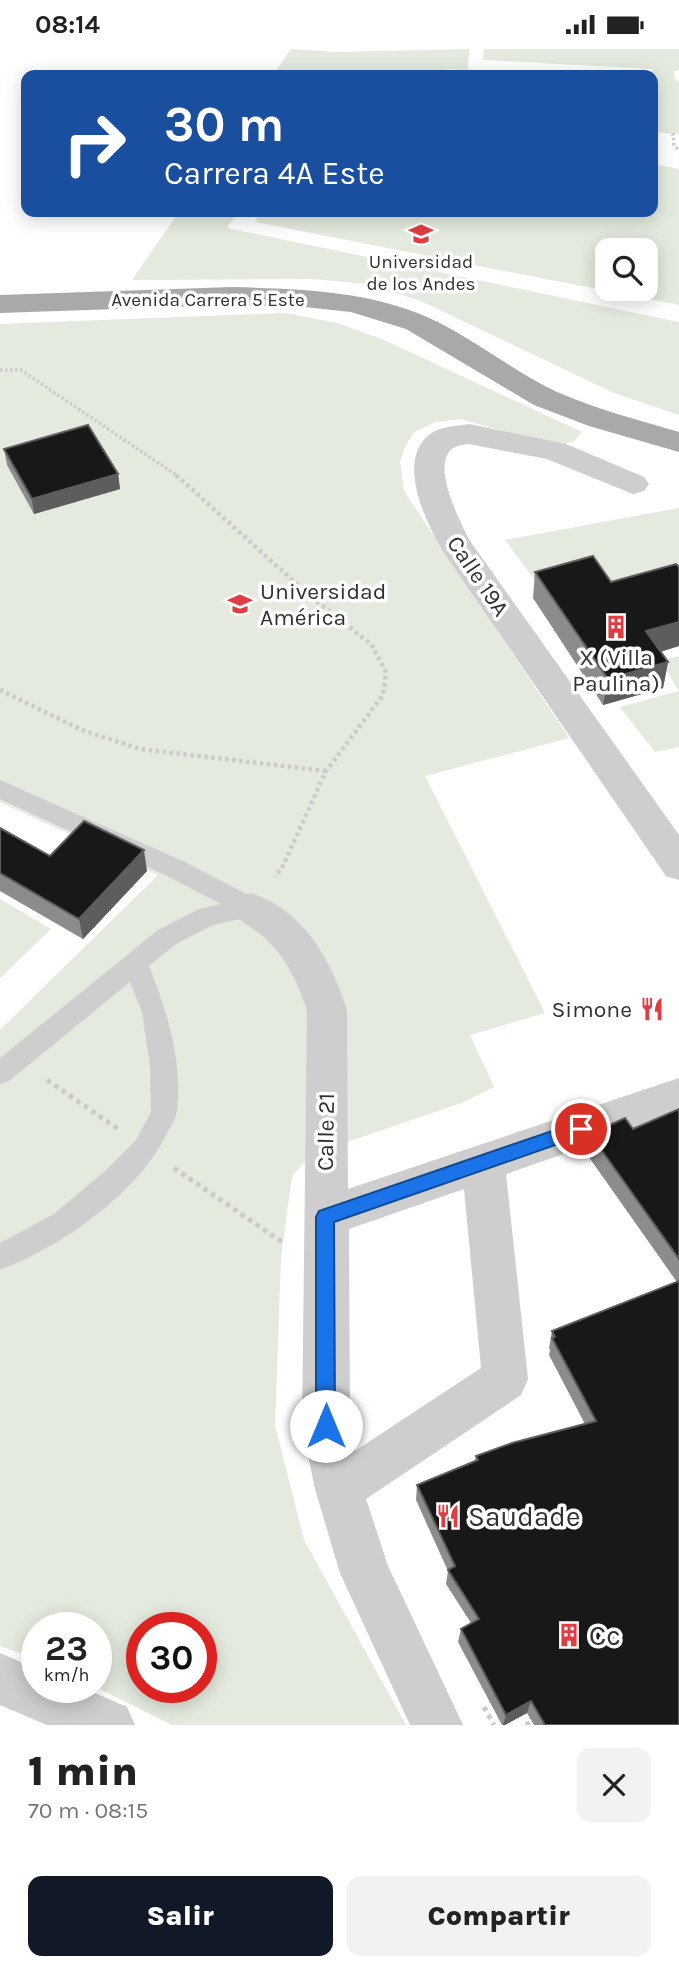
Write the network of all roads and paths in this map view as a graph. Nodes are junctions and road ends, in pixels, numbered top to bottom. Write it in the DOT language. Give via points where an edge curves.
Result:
graph roads {
  1 [pos="673,134"];
  2 [pos="679,151"];
  3 [pos="0,304"];
  4 [pos="0,370"];
  5 [pos="679,442"];
  6 [pos="633,484"];
  7 [pos="0,690"];
  8 [pos="326,771"];
  9 [pos="0,789"];
  10 [pos="679,865"];
  11 [pos="251,908"];
  12 [pos="135,963"];
  13 [pos="0,1073"];
  14 [pos="679,1096"];
  15 [pos="483,1162"];
  16 [pos="325,1217"];
  17 [pos="0,1257"];
  18 [pos="338,1489"];
  19 [pos="0,1679"];
  20 [pos="537,1719"];
  21 [pos="109,1725"];
  22 [pos="437,1725"];
  23 [pos="526,1725"];
  1 -- 2 [label="path"];
  3 -- 5 [label="main road, Avenida Carrera 5 Este" via="272,296 354,304 416,323 545,398"];
  4 -- 8 [label="path" via="21,370 187,482 310,596 371,644 386,672 383,695"];
  6 -- 10 [label="street, Calle 19A" via="555,451 469,434 439,443 429,465 435,505 456,545"];
  7 -- 8 [label="path" via="82,730 140,749"];
  8 -- 11 [label="path" via="282,868"];
  9 -- 11 [label="lane, Calle 21"];
  11 -- 12 [label="lane" via="208,916 167,937"];
  11 -- 16 [label="street, Calle 21" via="280,927 323,993 327,1010"];
  12 -- 13 [label="lane"];
  12 -- 17 [label="lane" via="155,1012 164,1113 146,1148 114,1181 64,1223"];
  14 -- 15 [label="street"];
  15 -- 16 [label="street"];
  15 -- 18 [label="street" via="505,1379"];
  16 -- 18 [label="street, Calle 21" via="326,1426"];
  18 -- 22 [label="street, Calle 21" via="365,1573"];
  19 -- 21 [label="street"];
  20 -- 23 [label="path"];
}
